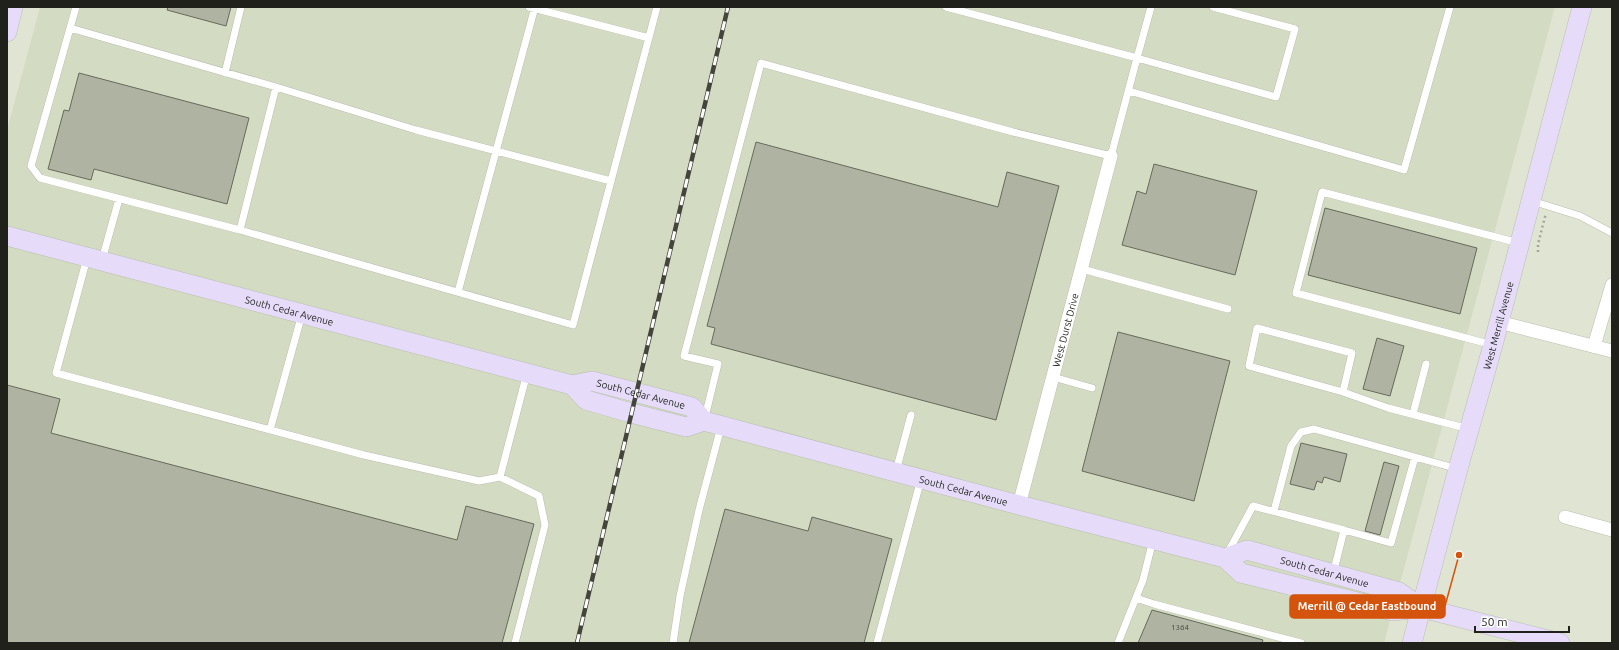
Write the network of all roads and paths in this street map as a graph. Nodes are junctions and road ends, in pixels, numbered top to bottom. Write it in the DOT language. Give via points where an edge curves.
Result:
graph roads {
  1 [pos="14,7"];
  2 [pos="76,7"];
  3 [pos="241,7"];
  4 [pos="657,7"];
  5 [pos="946,7"];
  6 [pos="1151,7"];
  7 [pos="1213,7"];
  8 [pos="1450,7"];
  9 [pos="1582,7"];
  10 [pos="533,8"];
  11 [pos="70,28"];
  12 [pos="7,32"];
  13 [pos="649,38"];
  14 [pos="1137,58"];
  15 [pos="225,73"];
  16 [pos="276,87"];
  17 [pos="1129,91"];
  18 [pos="497,151"];
  19 [pos="1111,156"];
  20 [pos="611,181"];
  21 [pos="119,199"];
  22 [pos="1530,200"];
  23 [pos="1549,205"];
  24 [pos="240,230"];
  25 [pos="1612,233"];
  26 [pos="7,236"];
  27 [pos="1519,243"];
  28 [pos="1538,252"];
  29 [pos="95,259"];
  30 [pos="1082,269"];
  31 [pos="1612,285"];
  32 [pos="458,292"];
  33 [pos="1228,309"];
  34 [pos="302,314"];
  35 [pos="1499,322"];
  36 [pos="1493,345"];
  37 [pos="1594,346"];
  38 [pos="1612,351"];
  39 [pos="1426,364"];
  40 [pos="527,373"];
  41 [pos="1053,377"];
  42 [pos="1092,388"];
  43 [pos="1343,392"];
  44 [pos="1413,414"];
  45 [pos="911,415"];
  46 [pos="704,421"];
  47 [pos="722,426"];
  48 [pos="1469,429"];
  49 [pos="270,430"];
  50 [pos="1415,457"];
  51 [pos="1458,469"];
  52 [pos="896,472"];
  53 [pos="500,477"];
  54 [pos="921,479"];
  55 [pos="1019,505"];
  56 [pos="1274,511"];
  57 [pos="1565,517"];
  58 [pos="1344,530"];
  59 [pos="1612,530"];
  60 [pos="1154,540"];
  61 [pos="1225,558"];
  62 [pos="1333,574"];
  63 [pos="1136,598"];
  64 [pos="1422,608"];
  65 [pos="515,643"];
  66 [pos="673,643"];
  67 [pos="877,643"];
  68 [pos="1118,643"];
  69 [pos="1301,643"];
  70 [pos="1412,643"];
  71 [pos="1560,643"];
  1 -- 12 [label="main road"];
  2 -- 11 [label="lane"];
  3 -- 15 [label="lane"];
  4 -- 13 [label="lane"];
  5 -- 14 [label="lane"];
  6 -- 14 [label="lane"];
  7 -- 14 [label="lane" via="1295,30 1276,97"];
  8 -- 17 [label="lane" via="1404,170"];
  9 -- 22 [label="main road, West Merrill Avenue"];
  10 -- 13 [label="lane"];
  10 -- 18 [label="lane"];
  11 -- 15 [label="lane"];
  11 -- 21 [label="lane" via="31,166 40,178"];
  13 -- 20 [label="lane"];
  14 -- 17 [label="lane"];
  15 -- 16 [label="lane"];
  16 -- 18 [label="lane" via="416,130"];
  16 -- 24 [label="lane"];
  17 -- 19 [label="lane"];
  18 -- 20 [label="lane"];
  18 -- 32 [label="lane"];
  19 -- 30 [label="street, West Durst Drive"];
  19 -- 46 [label="lane" via="761,63 684,356 718,364"];
  20 -- 32 [label="lane" via="573,325"];
  21 -- 24 [label="lane"];
  21 -- 29 [label="lane"];
  22 -- 23 [label="lane"];
  22 -- 27 [label="main road, West Merrill Avenue"];
  23 -- 25 [label="lane" via="1580,216"];
  23 -- 28 [label="path"];
  24 -- 32 [label="lane"];
  26 -- 29 [label="main road, South Cedar Avenue"];
  27 -- 35 [label="main road, West Merrill Avenue"];
  27 -- 36 [label="lane" via="1322,192 1296,293"];
  29 -- 34 [label="main road, South Cedar Avenue"];
  29 -- 49 [label="lane" via="70,315 56,373"];
  30 -- 33 [label="lane"];
  30 -- 41 [label="street, West Durst Drive"];
  31 -- 37 [label="street"];
  34 -- 40 [label="main road, South Cedar Avenue"];
  34 -- 49 [label="lane"];
  35 -- 36 [label="main road, West Merrill Avenue"];
  35 -- 37 [label="street"];
  36 -- 48 [label="main road, West Merrill Avenue"];
  37 -- 38 [label="street"];
  39 -- 44 [label="lane"];
  40 -- 46 [label="main road, South Cedar Avenue" via="572,386 592,380 692,407"];
  40 -- 53 [label="lane"];
  41 -- 42 [label="lane"];
  41 -- 55 [label="street, West Durst Drive"];
  43 -- 43 [label="lane" via="1249,366 1257,328 1352,353"];
  43 -- 44 [label="lane"];
  44 -- 48 [label="lane"];
  45 -- 52 [label="lane"];
  46 -- 47 [label="main road, South Cedar Avenue"];
  47 -- 52 [label="main road, South Cedar Avenue"];
  47 -- 66 [label="lane" via="685,572"];
  48 -- 51 [label="main road, West Merrill Avenue"];
  49 -- 53 [label="lane" via="364,455 479,481"];
  50 -- 51 [label="lane"];
  50 -- 56 [label="lane" via="1314,429 1301,432 1291,446"];
  50 -- 58 [label="lane" via="1391,544"];
  51 -- 64 [label="main road, West Merrill Avenue"];
  52 -- 54 [label="main road, South Cedar Avenue"];
  53 -- 65 [label="lane" via="539,496 545,525"];
  54 -- 55 [label="main road, South Cedar Avenue"];
  54 -- 67 [label="lane"];
  55 -- 60 [label="main road, South Cedar Avenue"];
  56 -- 58 [label="lane"];
  56 -- 61 [label="lane" via="1253,506"];
  57 -- 59 [label="street"];
  58 -- 62 [label="lane"];
  60 -- 61 [label="main road, South Cedar Avenue"];
  60 -- 63 [label="lane"];
  61 -- 62 [label="main road, South Cedar Avenue" via="1247,550"];
  61 -- 64 [label="main road, South Cedar Avenue" via="1241,573 1392,611"];
  62 -- 64 [label="main road, South Cedar Avenue" via="1399,592"];
  63 -- 68 [label="lane"];
  63 -- 69 [label="lane"];
  64 -- 70 [label="main road, West Merrill Avenue"];
  64 -- 71 [label="main road, South Cedar Avenue"];
}
